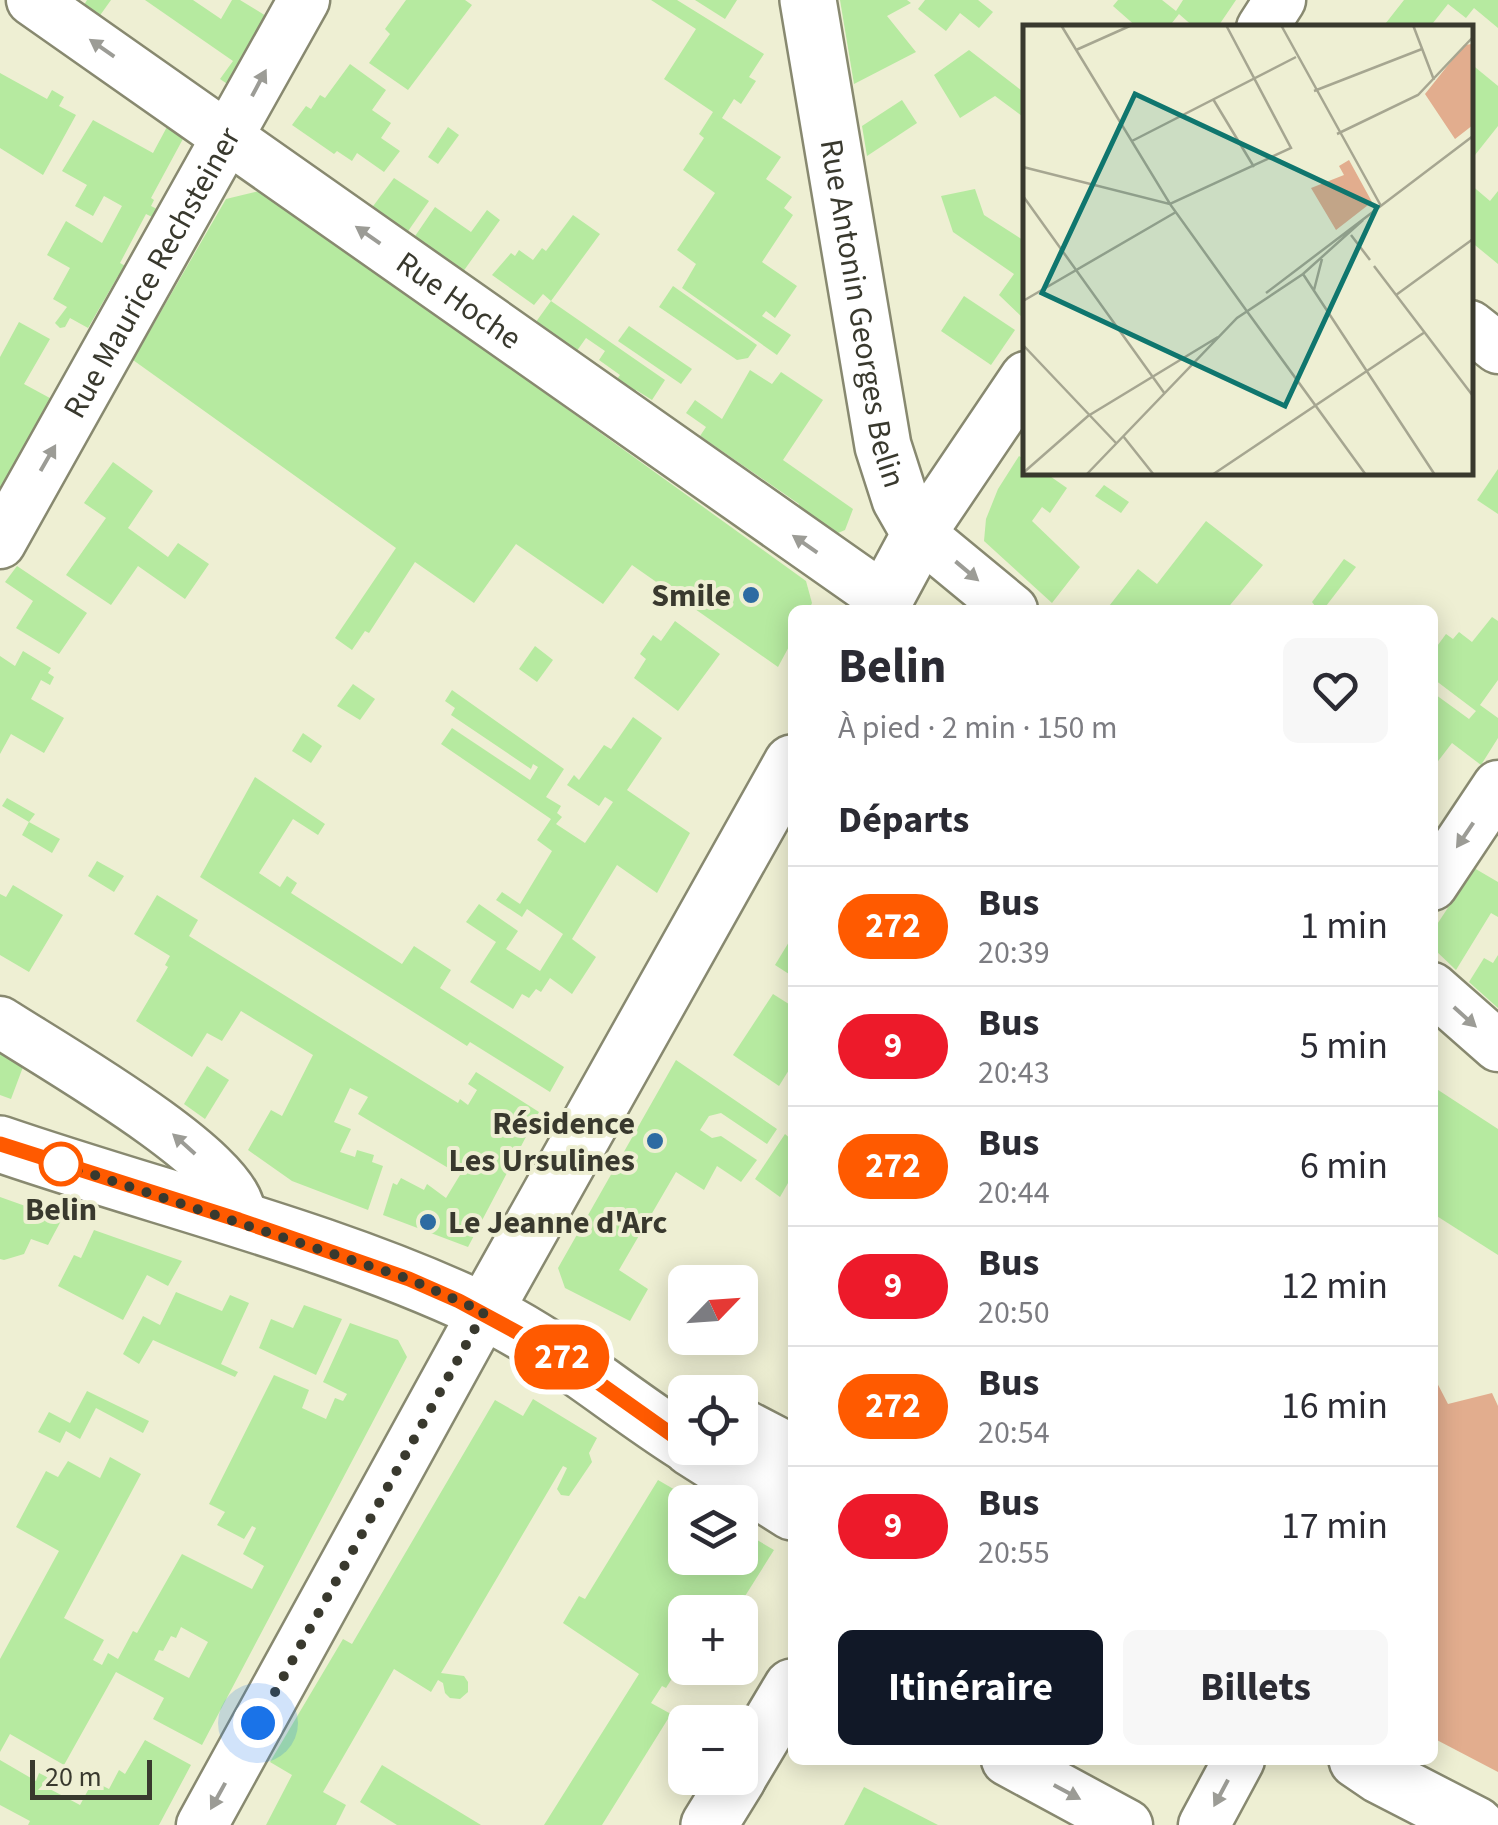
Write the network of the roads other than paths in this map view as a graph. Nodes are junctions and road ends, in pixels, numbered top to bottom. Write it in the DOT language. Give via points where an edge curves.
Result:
graph roads {
  1 [pos="32,0"];
  2 [pos="304,0"];
  3 [pos="808,0"];
  4 [pos="1280,0"];
  5 [pos="1264,25"];
  6 [pos="230,137"];
  7 [pos="1473,328"];
  8 [pos="1498,348"];
  9 [pos="1023,381"];
  10 [pos="920,534"];
  11 [pos="0,543"];
  12 [pos="882,604"];
  13 [pos="1007,605"];
  14 [pos="788,770"];
  15 [pos="1498,786"];
  16 [pos="1438,875"];
  17 [pos="1438,993"];
  18 [pos="0,1022"];
  19 [pos="1498,1046"];
  20 [pos="0,1144"];
  21 [pos="239,1220"];
  22 [pos="484,1312"];
  23 [pos="561,1356"];
  24 [pos="668,1394"];
  25 [pos="668,1432"];
  26 [pos="758,1435"];
  27 [pos="788,1451"];
  28 [pos="718,1465"];
  29 [pos="788,1509"];
  30 [pos="788,1694"];
  31 [pos="758,1744"];
  32 [pos="1016,1765"];
  33 [pos="1235,1765"];
  34 [pos="1368,1768"];
  35 [pos="727,1795"];
  36 [pos="202,1825"];
  37 [pos="709,1825"];
  38 [pos="1127,1825"];
  39 [pos="1204,1825"];
  40 [pos="1476,1825"];
  6 -- 1 [label="street, Rue Hoche, one-way"];
  6 -- 2 [label="street, Rue Maurice Rechsteiner, one-way"];
  3 -- 10 [label="main road, Rue Antonin Georges Belin" via="883,446 900,500"];
  4 -- 5 [label="street"];
  11 -- 6 [label="street, Rue Maurice Rechsteiner, one-way"];
  12 -- 6 [label="street, Rue Hoche, one-way"];
  7 -- 8 [label="street"];
  9 -- 10 [label="street"];
  10 -- 12 [label="main road"];
  10 -- 13 [label="street, one-way"];
  14 -- 22 [label="main road"];
  15 -- 16 [label="street, one-way"];
  17 -- 19 [label="street, one-way"];
  21 -- 18 [label="street, one-way" via="228,1190 177,1137"];
  20 -- 21 [label="main road"];
  21 -- 22 [label="main road"];
  22 -- 23 [label="main road"];
  22 -- 36 [label="street, one-way"];
  23 -- 24 [label="main road"];
  23 -- 25 [label="main road"];
  26 -- 27 [label="main road"];
  28 -- 29 [label="main road"];
  30 -- 31 [label="main road"];
  32 -- 38 [label="street, one-way"];
  33 -- 39 [label="street, one-way"];
  34 -- 40 [label="main road"];
  35 -- 37 [label="main road"];
}
